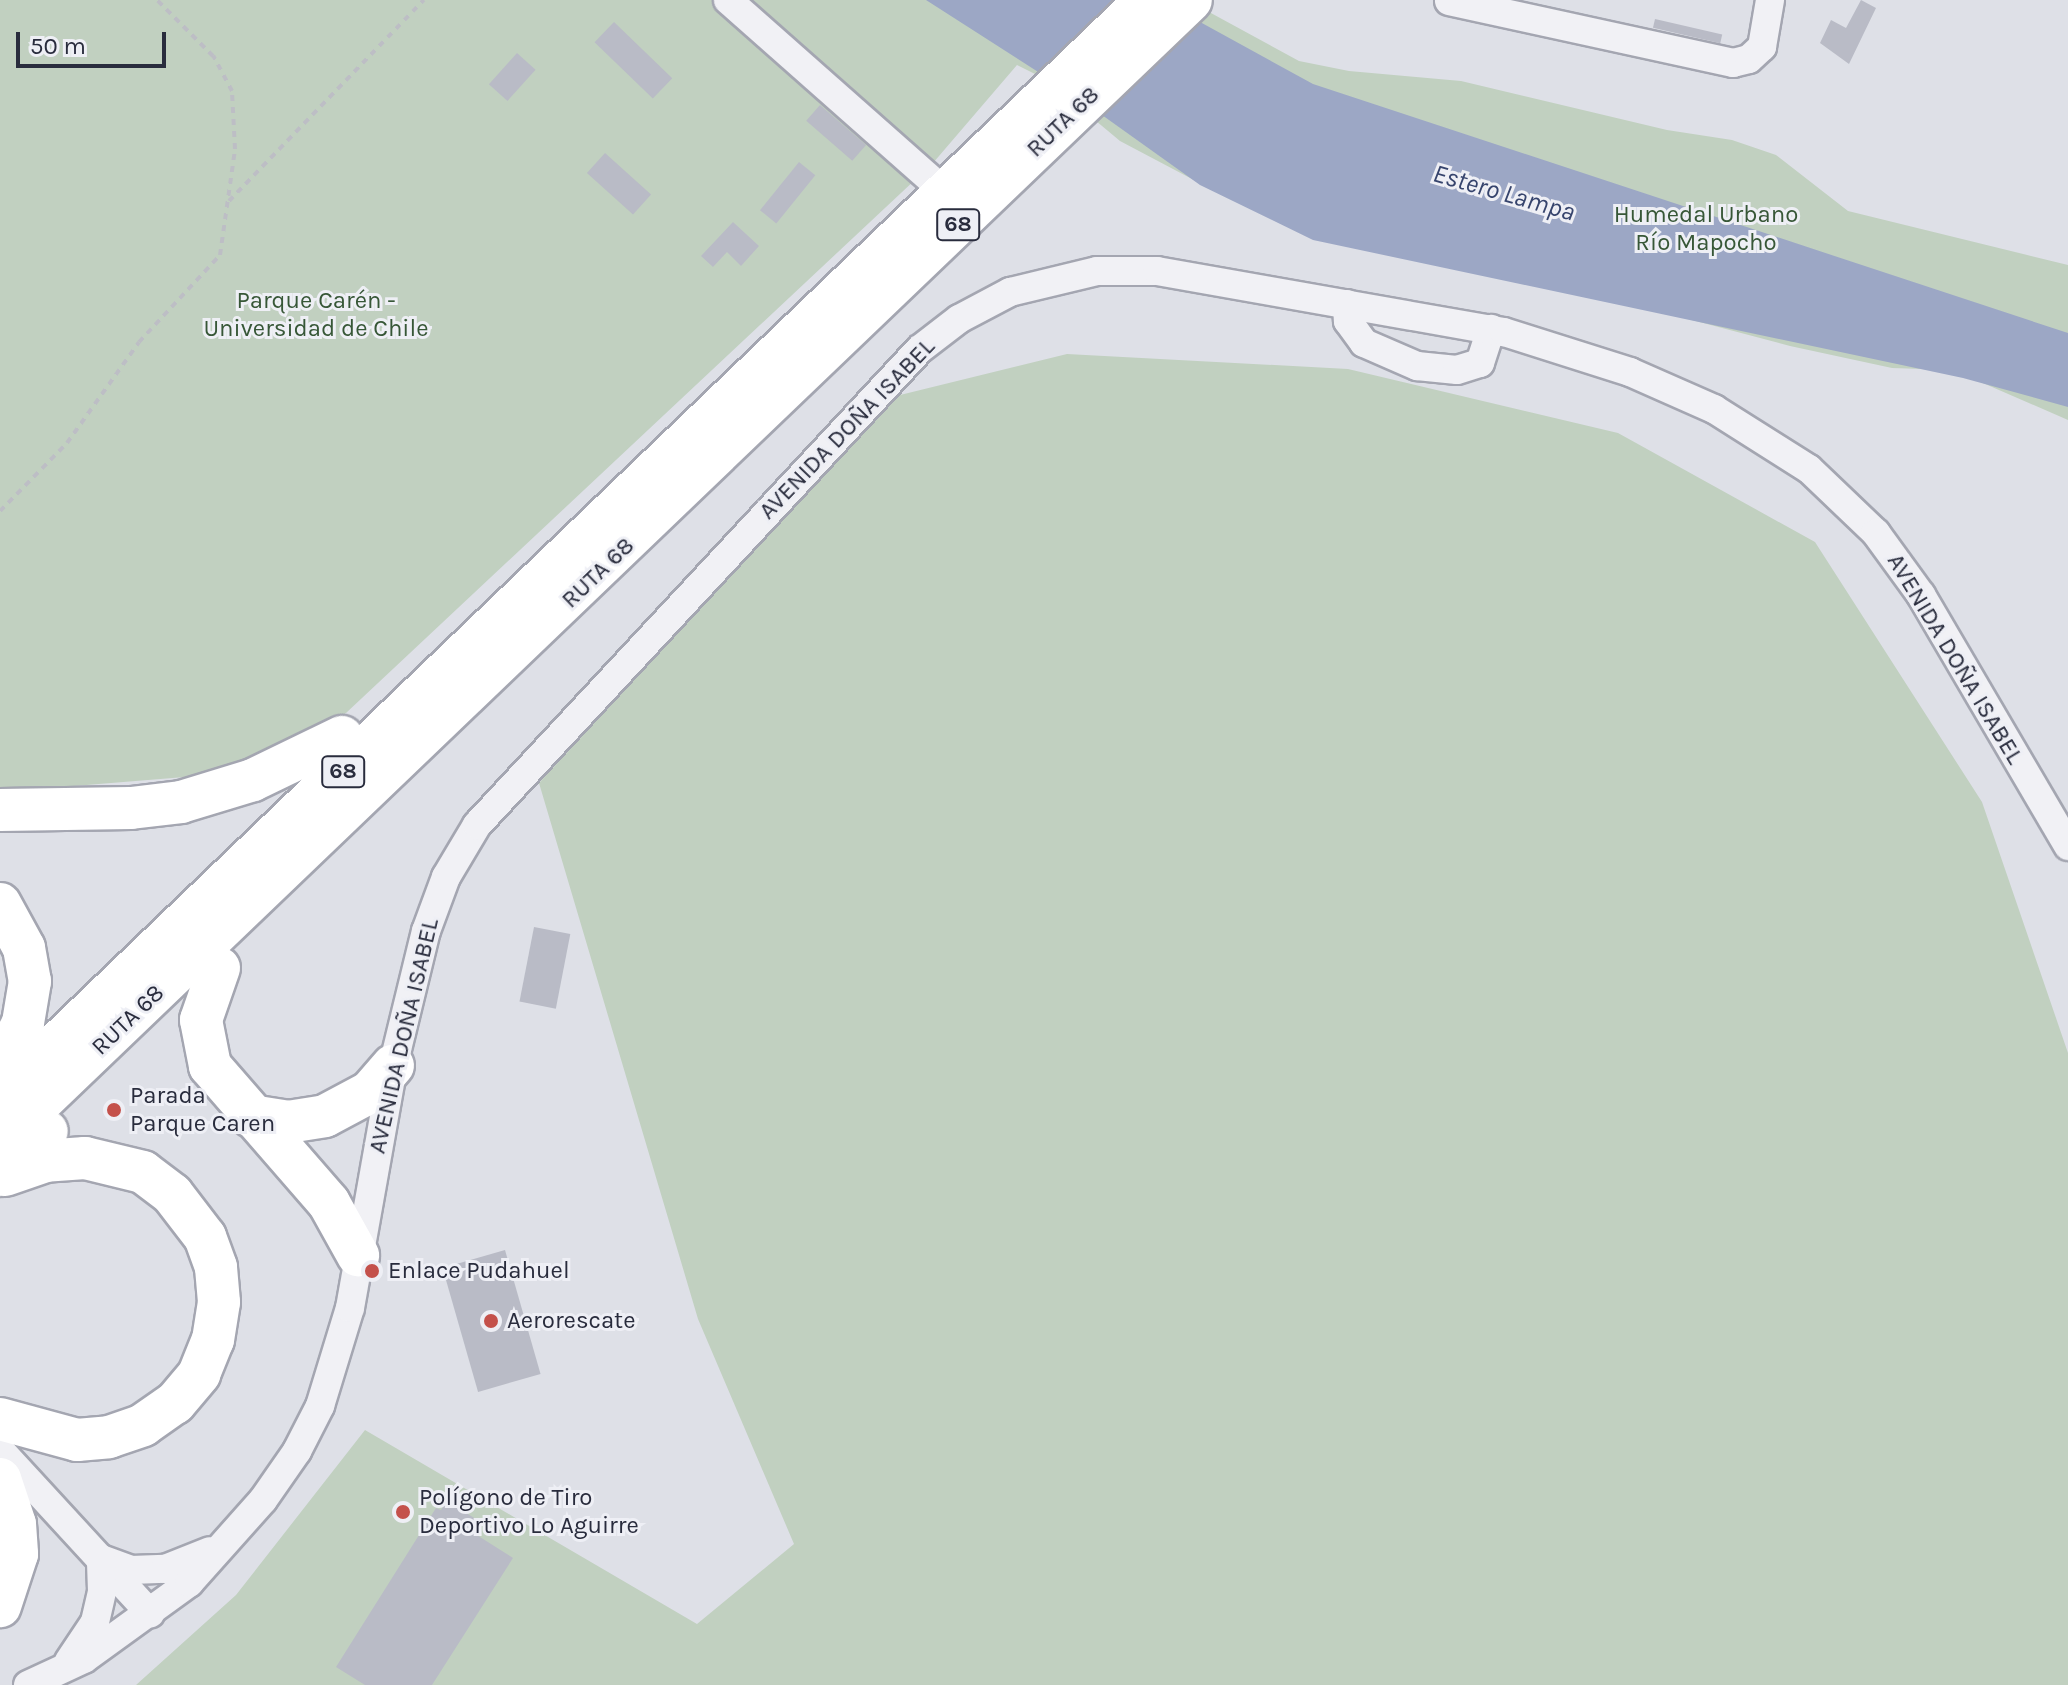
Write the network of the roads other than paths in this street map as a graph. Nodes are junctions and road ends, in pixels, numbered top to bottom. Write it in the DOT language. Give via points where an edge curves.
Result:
graph roads {
  1 [pos="728,0"];
  2 [pos="1146,0"];
  3 [pos="1191,0"];
  4 [pos="1770,0"];
  5 [pos="1449,1"];
  6 [pos="1058,105"];
  7 [pos="946,193"];
  8 [pos="1347,304"];
  9 [pos="1491,329"];
  10 [pos="686,446"];
  11 [pos="546,622"];
  12 [pos="342,737"];
  13 [pos="0,810"];
  14 [pos="2068,846"];
  15 [pos="0,904"];
  16 [pos="219,968"];
  17 [pos="4,1054"];
  18 [pos="393,1066"];
  19 [pos="0,1098"];
  20 [pos="251,1116"];
  21 [pos="0,1141"];
  22 [pos="0,1176"];
  23 [pos="358,1255"];
  24 [pos="0,1419"];
  25 [pos="0,1450"];
  26 [pos="0,1479"];
  27 [pos="227,1539"];
  28 [pos="101,1559"];
  29 [pos="0,1606"];
  30 [pos="150,1613"];
  31 [pos="58,1672"];
  32 [pos="28,1685"];
  1 -- 7 [label="street"];
  2 -- 6 [label="highway, RUTA 68 / 68"];
  3 -- 6 [label="highway, RUTA 68 / 68"];
  4 -- 5 [label="street" via="1762,47 1749,59 1733,63"];
  6 -- 7 [label="highway, RUTA 68 / 68"];
  6 -- 11 [label="highway, RUTA 68 / 68"];
  7 -- 10 [label="highway, RUTA 68 / 68"];
  8 -- 9 [label="street, AVENIDA DOÑA ISABEL"];
  8 -- 9 [label="street" via="1348,321 1364,343 1417,366 1457,370 1480,363"];
  8 -- 18 [label="street, AVENIDA DOÑA ISABEL" via="1157,271 1097,271 1010,292 938,333 477,825 435,904"];
  9 -- 14 [label="street, AVENIDA DOÑA ISABEL" via="1594,359 1714,409 1784,451 1832,489 1876,533 1921,595"];
  10 -- 12 [label="highway" via="529,564"];
  10 -- 19 [label="highway, RUTA 68 / 68"];
  11 -- 16 [label="highway" via="408,783"];
  11 -- 21 [label="highway, RUTA 68 / 68"];
  12 -- 13 [label="highway" via="253,780 181,802"];
  12 -- 17 [label="highway"];
  15 -- 17 [label="highway" via="24,948 30,981 23,1023"];
  16 -- 20 [label="highway" via="203,1009 202,1043 217,1078"];
  16 -- 22 [label="highway"];
  18 -- 20 [label="highway" via="363,1097 325,1116 288,1122"];
  18 -- 23 [label="street, AVENIDA DOÑA ISABEL"];
  20 -- 23 [label="highway" via="329,1203"];
  22 -- 24 [label="highway" via="64,1159 116,1162 143,1172 178,1200 205,1237 216,1267 219,1302 213,1340 199,1374 175,1403 143,1425 109,1437 77,1440"];
  23 -- 27 [label="street, AVENIDA DOÑA ISABEL" via="350,1308 320,1406 263,1500"];
  25 -- 28 [label="street"];
  26 -- 29 [label="highway" via="15,1524 17,1554"];
  27 -- 28 [label="street" via="197,1559 165,1569 140,1571"];
  27 -- 30 [label="street, AVENIDA DOÑA ISABEL" via="189,1583"];
  28 -- 30 [label="street"];
  28 -- 31 [label="street" via="102,1591 95,1622 80,1650"];
  30 -- 31 [label="street, AVENIDA DOÑA ISABEL"];
  31 -- 32 [label="street, AVENIDA DOÑA ISABEL"];
}
